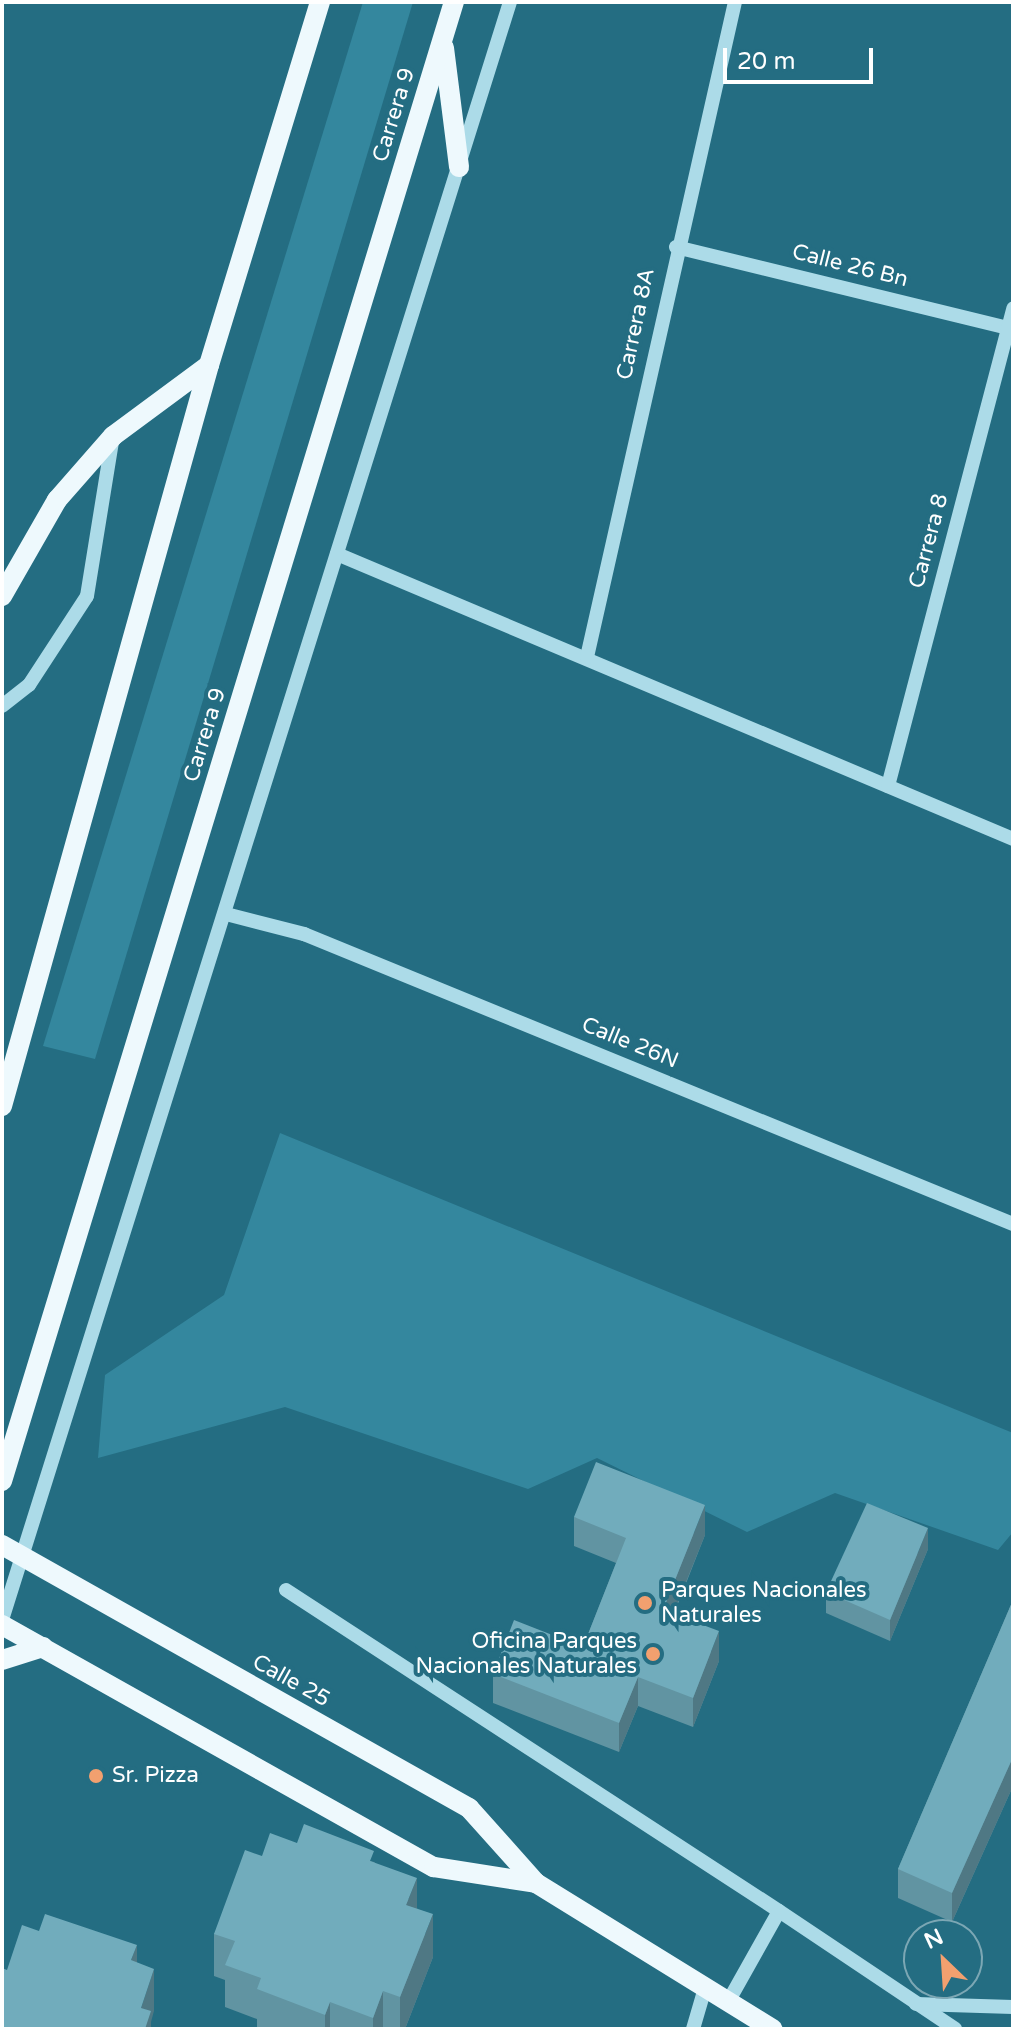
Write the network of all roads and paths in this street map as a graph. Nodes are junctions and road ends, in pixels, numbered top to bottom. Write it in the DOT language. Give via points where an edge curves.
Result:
graph roads {
  1 [pos="320,2"];
  2 [pos="454,2"];
  3 [pos="510,2"];
  4 [pos="735,2"];
  5 [pos="443,38"];
  6 [pos="459,167"];
  7 [pos="676,247"];
  8 [pos="1013,308"];
  9 [pos="1010,328"];
  10 [pos="209,365"];
  11 [pos="113,436"];
  12 [pos="337,554"];
  13 [pos="2,596"];
  14 [pos="587,657"];
  15 [pos="2,706"];
  16 [pos="888,786"];
  17 [pos="1013,839"];
  18 [pos="226,914"];
  19 [pos="2,1106"];
  20 [pos="1013,1224"];
  21 [pos="2,1481"];
  22 [pos="2,1545"];
  23 [pos="21,1556"];
  24 [pos="286,1590"];
  25 [pos="2,1622"];
  26 [pos="43,1647"];
  27 [pos="2,1660"];
  28 [pos="536,1883"];
  29 [pos="779,1911"];
  30 [pos="705,1988"];
  31 [pos="728,2002"];
  32 [pos="915,2004"];
  33 [pos="1013,2007"];
  34 [pos="693,2029"];
  35 [pos="772,2029"];
  36 [pos="955,2029"];
  1 -- 10 [label="main road"];
  2 -- 5 [label="main road, Carrera 9"];
  3 -- 6 [label="street"];
  4 -- 7 [label="street, Carrera 8A"];
  5 -- 6 [label="main road"];
  5 -- 21 [label="main road, Carrera 9"];
  6 -- 12 [label="street"];
  7 -- 9 [label="street, Calle 26 Bn"];
  7 -- 14 [label="street, Carrera 8A"];
  8 -- 9 [label="street, Carrera 8"];
  9 -- 16 [label="street, Carrera 8"];
  10 -- 11 [label="main road"];
  10 -- 19 [label="main road"];
  11 -- 13 [label="main road" via="57,500"];
  11 -- 15 [label="street" via="87,596 29,685"];
  12 -- 14 [label="street"];
  12 -- 18 [label="street"];
  14 -- 16 [label="street"];
  16 -- 17 [label="street"];
  18 -- 20 [label="street, Calle 26N" via="304,934"];
  18 -- 23 [label="street"];
  22 -- 23 [label="main road, Calle 25"];
  23 -- 25 [label="street"];
  23 -- 28 [label="main road, Calle 25" via="469,1808"];
  24 -- 29 [label="street"];
  25 -- 26 [label="main road, Calle 25"];
  26 -- 27 [label="main road"];
  26 -- 28 [label="main road, Calle 25" via="434,1867"];
  28 -- 30 [label="main road, Calle 25"];
  29 -- 31 [label="street"];
  29 -- 32 [label="street"];
  30 -- 31 [label="main road, Calle 25"];
  30 -- 34 [label="street"];
  31 -- 35 [label="main road, Calle 25"];
  32 -- 33 [label="street"];
  32 -- 36 [label="street"];
}
